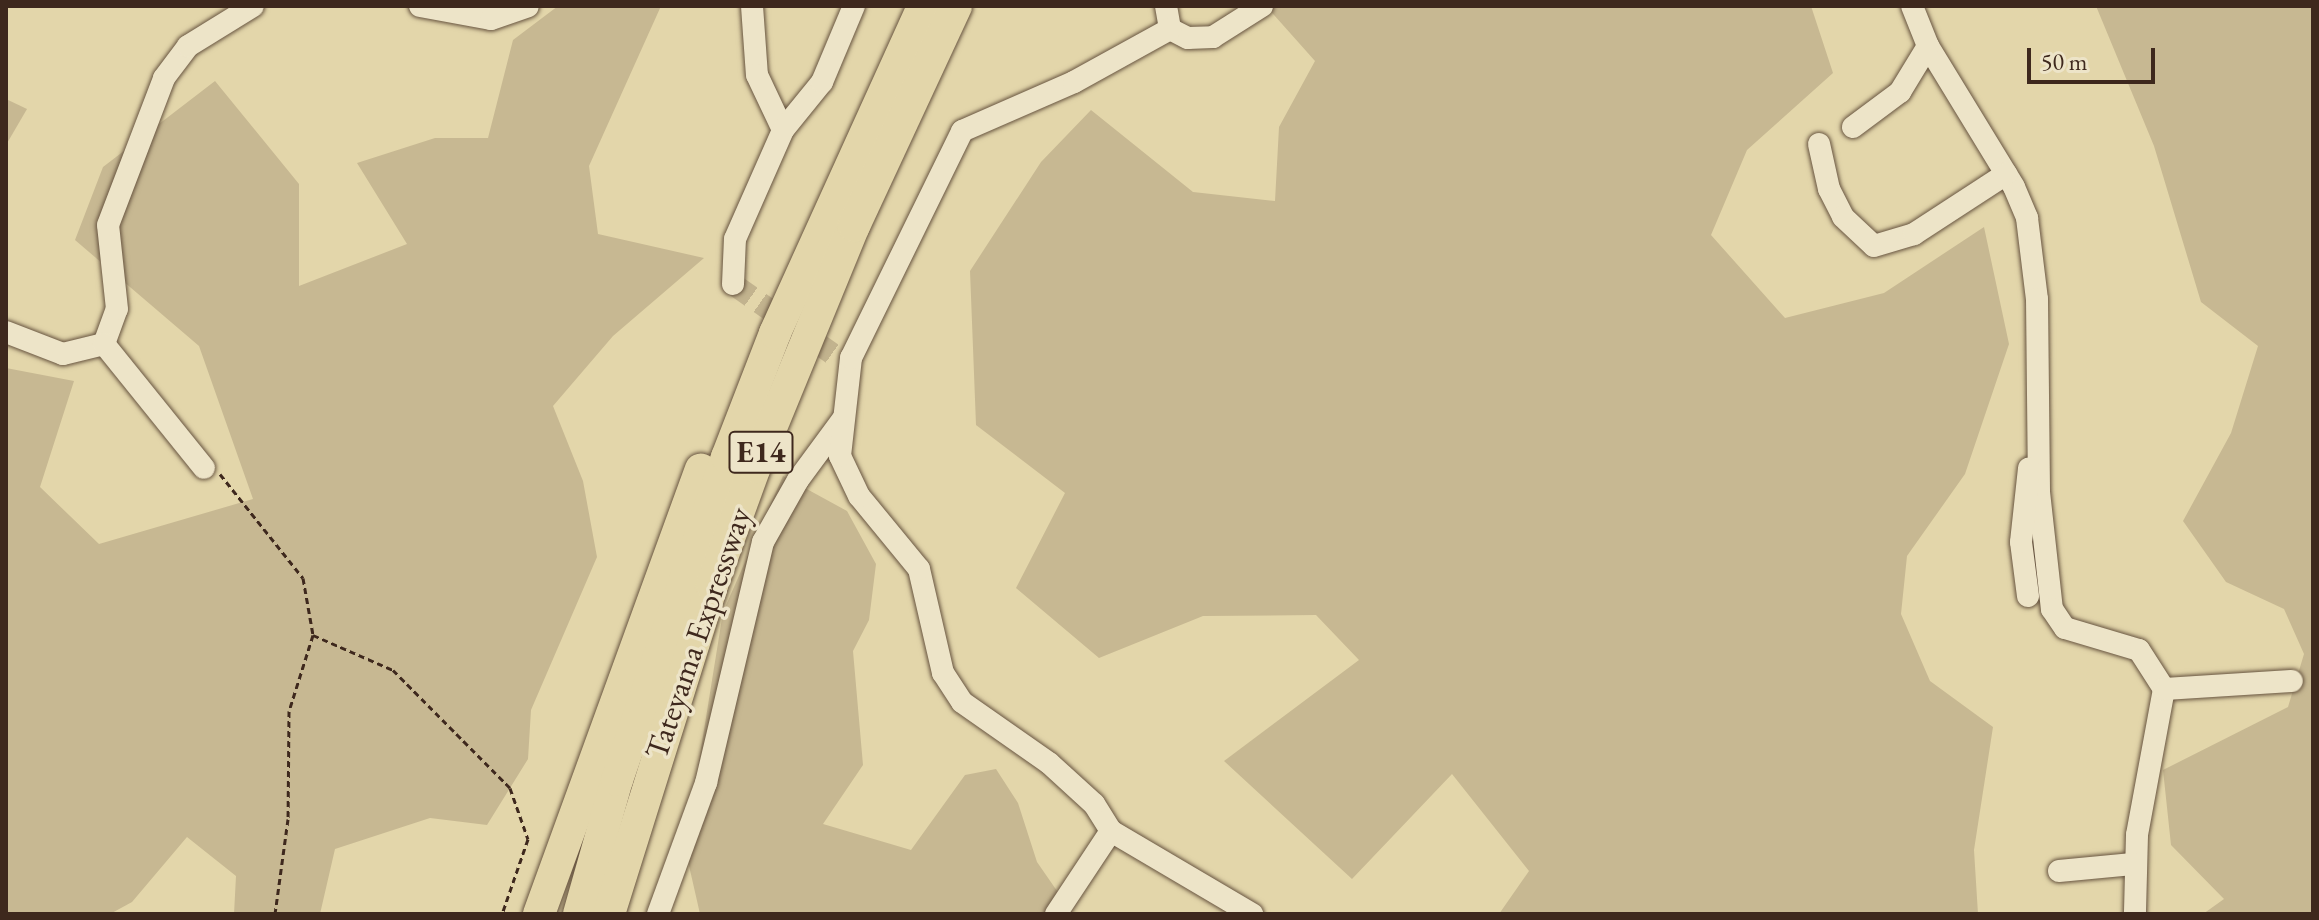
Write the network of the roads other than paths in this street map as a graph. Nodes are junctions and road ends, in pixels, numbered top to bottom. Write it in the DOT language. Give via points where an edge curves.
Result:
graph roads {
  1 [pos="253,6"];
  2 [pos="420,6"];
  3 [pos="528,6"];
  4 [pos="752,6"];
  5 [pos="854,6"];
  6 [pos="923,6"];
  7 [pos="956,6"];
  8 [pos="1166,6"];
  9 [pos="1262,6"];
  10 [pos="1912,6"];
  11 [pos="1170,29"];
  12 [pos="1928,46"];
  13 [pos="879,96"];
  14 [pos="1853,127"];
  15 [pos="783,130"];
  16 [pos="1819,144"];
  17 [pos="2006,174"];
  18 [pos="733,284"];
  19 [pos="6,332"];
  20 [pos="104,344"];
  21 [pos="844,419"];
  22 [pos="2040,441"];
  23 [pos="204,468"];
  24 [pos="2028,596"];
  25 [pos="2292,681"];
  26 [pos="2164,689"];
  27 [pos="609,722"];
  28 [pos="646,787"];
  29 [pos="1111,831"];
  30 [pos="2133,864"];
  31 [pos="2059,871"];
  32 [pos="523,914"];
  33 [pos="539,914"];
  34 [pos="579,914"];
  35 [pos="609,914"];
  36 [pos="628,914"];
  37 [pos="658,914"];
  38 [pos="1056,914"];
  39 [pos="1252,914"];
  40 [pos="2135,914"];
  1 -- 20 [label="street" via="188,46 164,78 108,225 117,309"];
  2 -- 3 [label="street" via="491,19"];
  4 -- 15 [label="street" via="757,75"];
  5 -- 15 [label="street" via="822,82"];
  6 -- 13 [label="highway, Tateyama Expressway / E14"];
  7 -- 28 [label="highway, Tateyama Expressway / E14" via="798,359 712,585"];
  8 -- 11 [label="street"];
  9 -- 11 [label="street" via="1213,37 1188,38"];
  10 -- 12 [label="street"];
  11 -- 21 [label="street" via="1074,82 962,131 844,357"];
  12 -- 14 [label="street" via="1900,92"];
  12 -- 17 [label="street"];
  13 -- 27 [label="highway" via="812,203 673,537"];
  13 -- 34 [label="highway, Tateyama Expressway / E14" via="727,457 617,780"];
  15 -- 18 [label="street" via="735,239"];
  16 -- 17 [label="street" via="1829,189 1843,217 1874,246 1914,234"];
  17 -- 22 [label="street" via="2027,218 2034,255"];
  19 -- 20 [label="street" via="63,354"];
  20 -- 23 [label="street"];
  21 -- 29 [label="street" via="840,456 859,496 919,569 943,673 962,702 1049,763 1094,804"];
  21 -- 37 [label="street" via="798,480 763,542 706,783"];
  22 -- 24 [label="street" via="2023,507"];
  22 -- 26 [label="street" via="2039,492 2052,609 2065,628 2139,650"];
  25 -- 26 [label="street"];
  26 -- 30 [label="street"];
  27 -- 32 [label="highway"];
  27 -- 33 [label="highway"];
  28 -- 35 [label="highway, Tateyama Expressway / E14"];
  28 -- 36 [label="highway"];
  29 -- 38 [label="street"];
  29 -- 39 [label="street"];
  30 -- 31 [label="street"];
  30 -- 40 [label="street"];
}
